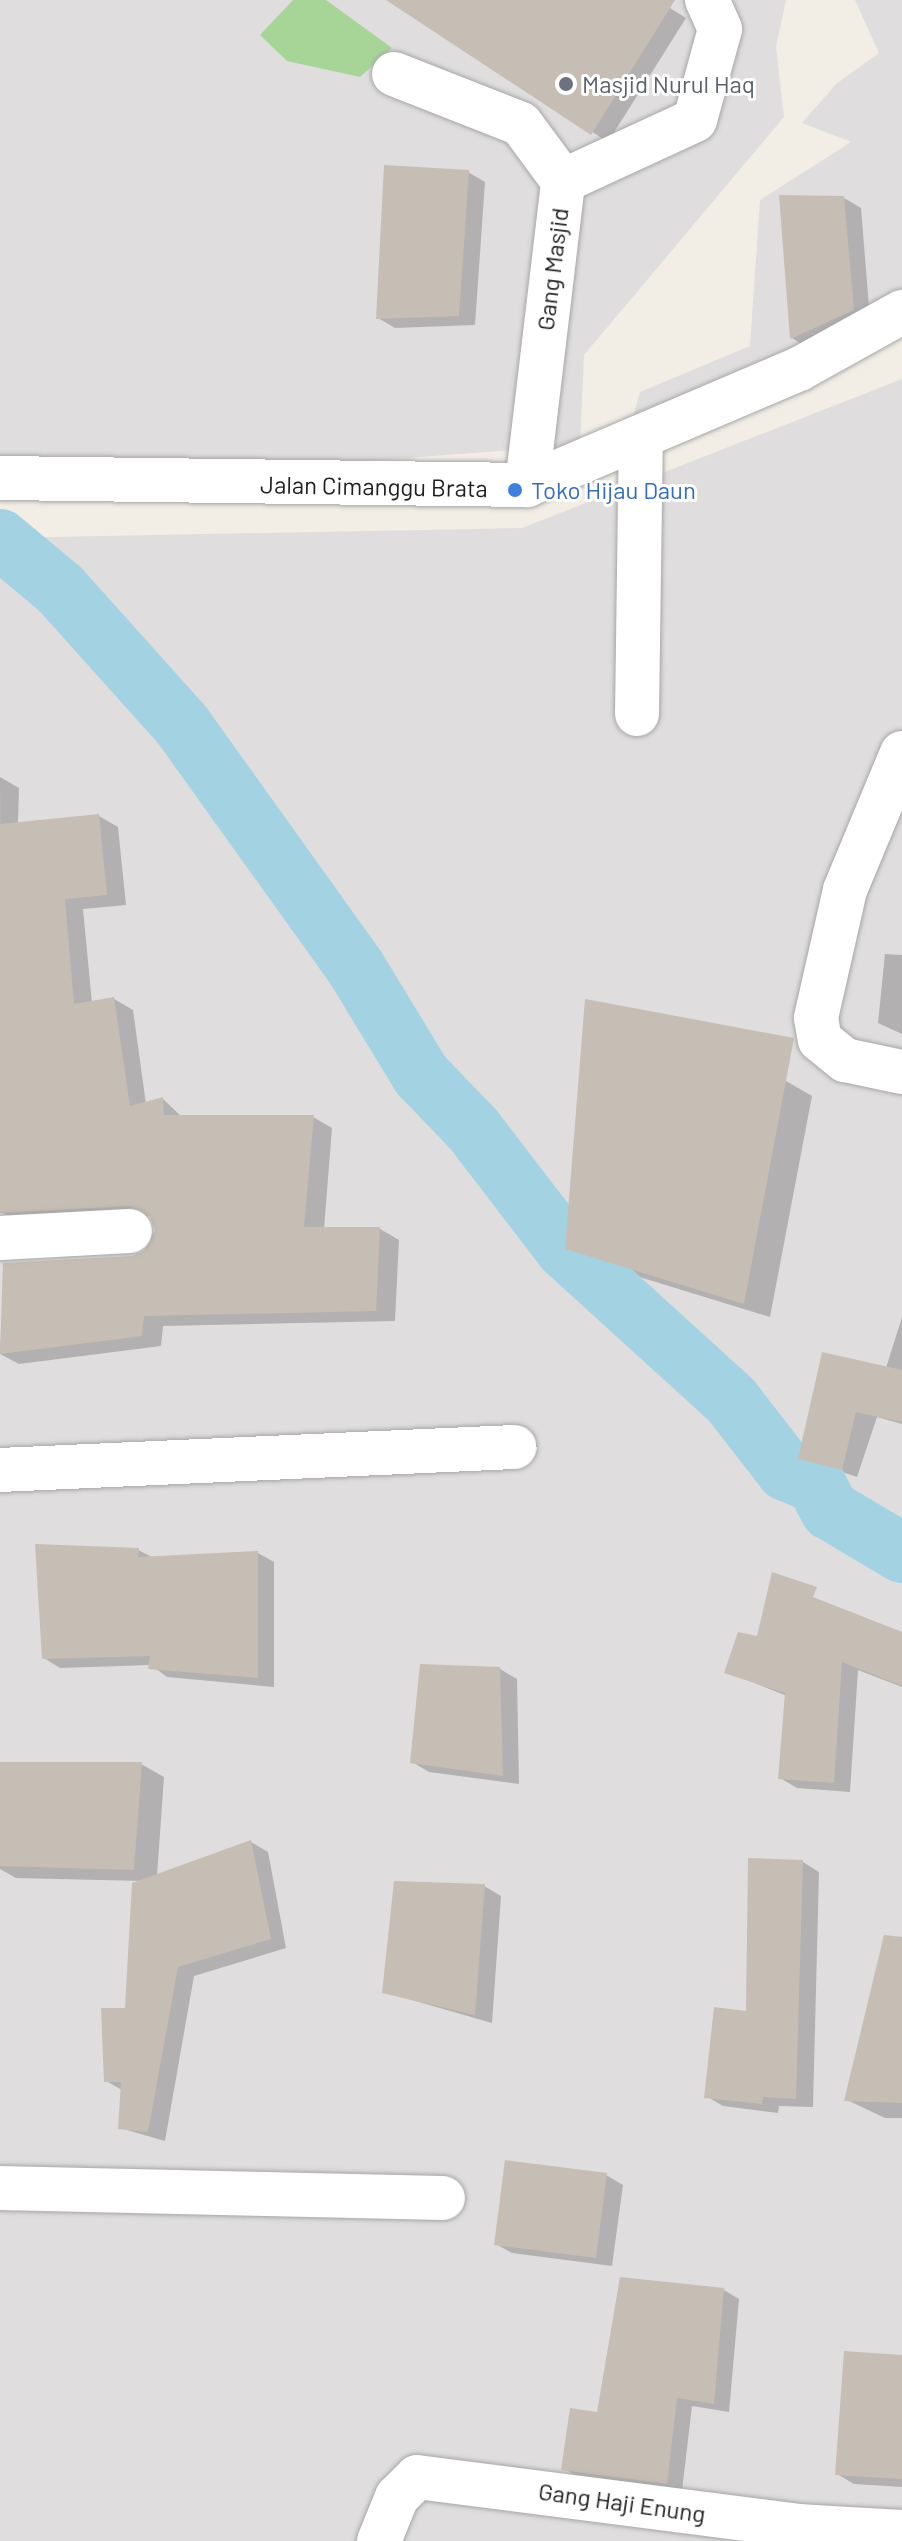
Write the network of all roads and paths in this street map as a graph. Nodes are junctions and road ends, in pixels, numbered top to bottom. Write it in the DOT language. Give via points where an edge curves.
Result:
graph roads {
  1 [pos="707,0"];
  2 [pos="394,74"];
  3 [pos="563,181"];
  4 [pos="902,312"];
  5 [pos="641,437"];
  6 [pos="0,478"];
  7 [pos="527,485"];
  8 [pos="637,714"];
  9 [pos="902,753"];
  10 [pos="902,1072"];
  11 [pos="130,1231"];
  12 [pos="0,1238"];
  13 [pos="514,1447"];
  14 [pos="0,1470"];
  15 [pos="0,2188"];
  16 [pos="443,2198"];
  17 [pos="902,2532"];
  18 [pos="379,2541"];
  1 -- 3 [label="street, Gang Masjid" via="720,29 695,120"];
  2 -- 3 [label="street" via="521,124"];
  3 -- 7 [label="street, Gang Masjid"];
  4 -- 5 [label="street, Jalan Cimanggu Brata" via="799,369"];
  5 -- 7 [label="street, Jalan Cimanggu Brata"];
  5 -- 8 [label="street"];
  6 -- 7 [label="street, Jalan Cimanggu Brata"];
  9 -- 10 [label="street" via="845,890 816,1018 820,1040 845,1060"];
  11 -- 12 [label="street"];
  13 -- 14 [label="street"];
  15 -- 16 [label="street"];
  17 -- 18 [label="street, Gang Haji Enung" via="798,2526 417,2477 397,2497"];
}
